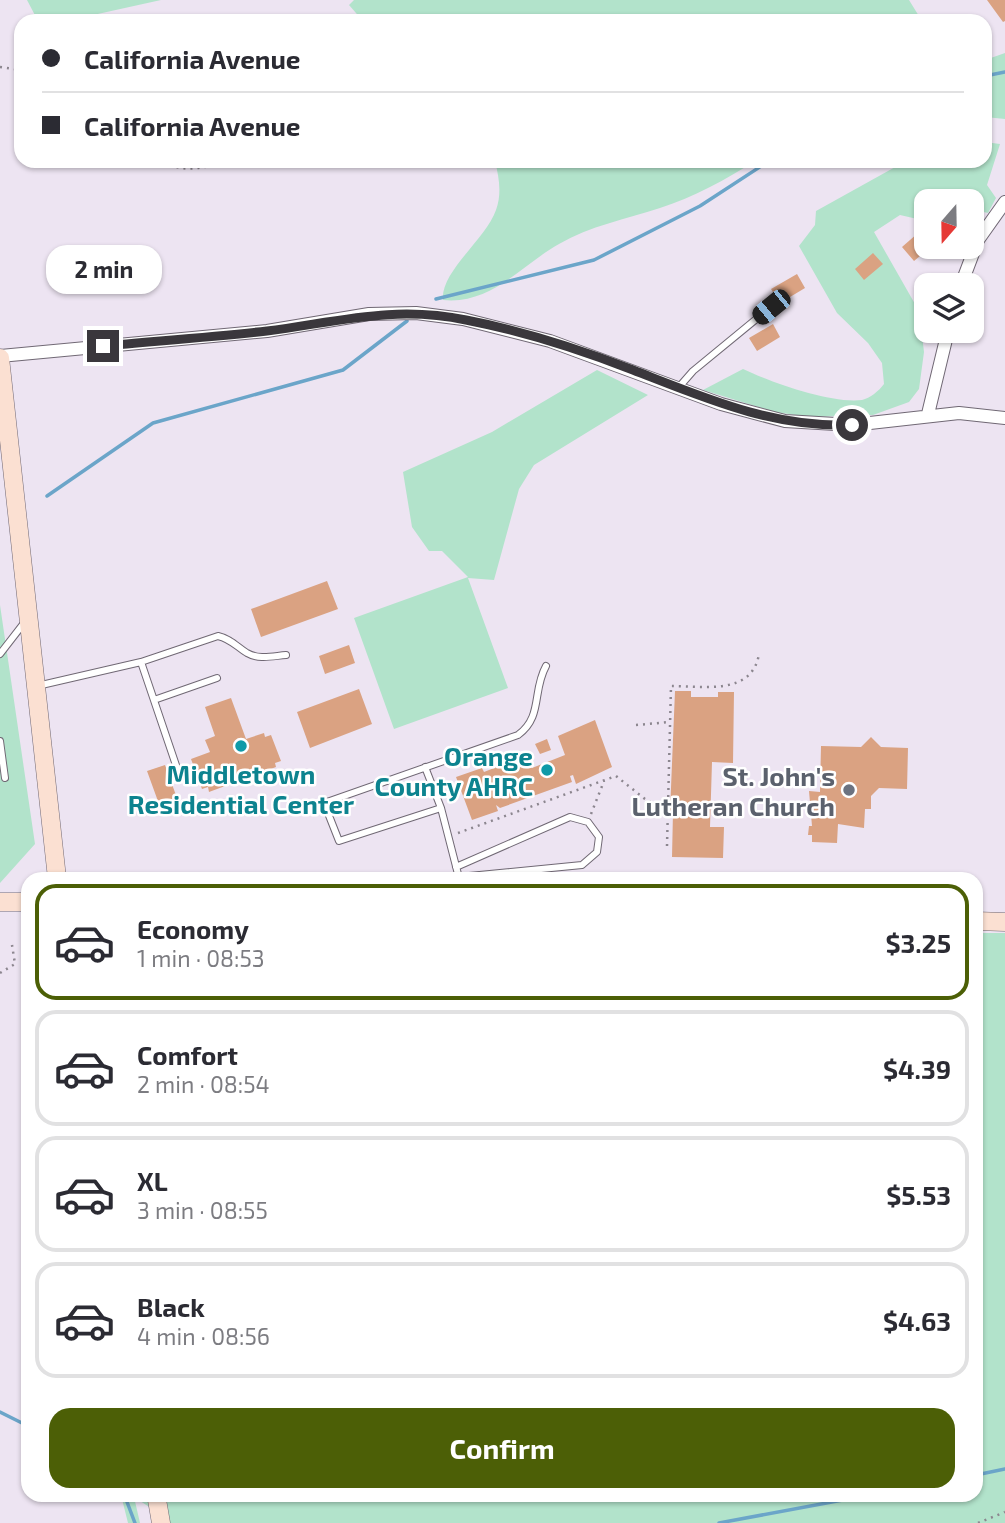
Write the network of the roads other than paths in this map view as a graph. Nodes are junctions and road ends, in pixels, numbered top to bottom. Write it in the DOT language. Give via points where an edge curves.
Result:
graph roads {
  1 [pos="1005,202"];
  2 [pos="966,273"];
  3 [pos="771,307"];
  4 [pos="945,343"];
  5 [pos="0,357"];
  6 [pos="678,388"];
  7 [pos="928,414"];
  8 [pos="1005,418"];
  9 [pos="27,619"];
  10 [pos="0,654"];
  11 [pos="286,655"];
  12 [pos="141,662"];
  13 [pos="546,666"];
  14 [pos="218,678"];
  15 [pos="35,687"];
  16 [pos="154,700"];
  17 [pos="0,741"];
  18 [pos="425,767"];
  19 [pos="180,777"];
  20 [pos="5,778"];
  21 [pos="440,808"];
  22 [pos="456,867"];
  23 [pos="56,872"];
  24 [pos="457,872"];
  25 [pos="518,872"];
  26 [pos="0,901"];
  27 [pos="21,902"];
  28 [pos="983,922"];
  29 [pos="1005,922"];
  30 [pos="157,1502"];
  31 [pos="161,1523"];
  1 -- 2 [label="street" via="978,240"];
  3 -- 6 [label="lane"];
  4 -- 7 [label="street"];
  5 -- 6 [label="street" via="267,331 369,314 416,313 474,321 550,341"];
  5 -- 9 [label="street"];
  6 -- 7 [label="street" via="764,417 810,424 852,425"];
  7 -- 8 [label="street"];
  9 -- 10 [label="lane"];
  9 -- 15 [label="street"];
  11 -- 12 [label="lane" via="261,658 218,636"];
  12 -- 15 [label="lane"];
  12 -- 16 [label="lane"];
  13 -- 18 [label="lane" via="538,681 536,713 527,728"];
  14 -- 16 [label="lane"];
  15 -- 23 [label="street"];
  16 -- 19 [label="lane"];
  17 -- 20 [label="lane"];
  18 -- 21 [label="lane"];
  18 -- 21 [label="lane" via="324,803 339,841"];
  21 -- 22 [label="lane"];
  22 -- 24 [label="lane"];
  22 -- 25 [label="lane" via="570,817 589,822 597,831 600,842 589,862"];
  26 -- 27 [label="street"];
  28 -- 29 [label="street"];
  30 -- 31 [label="street"];
}
